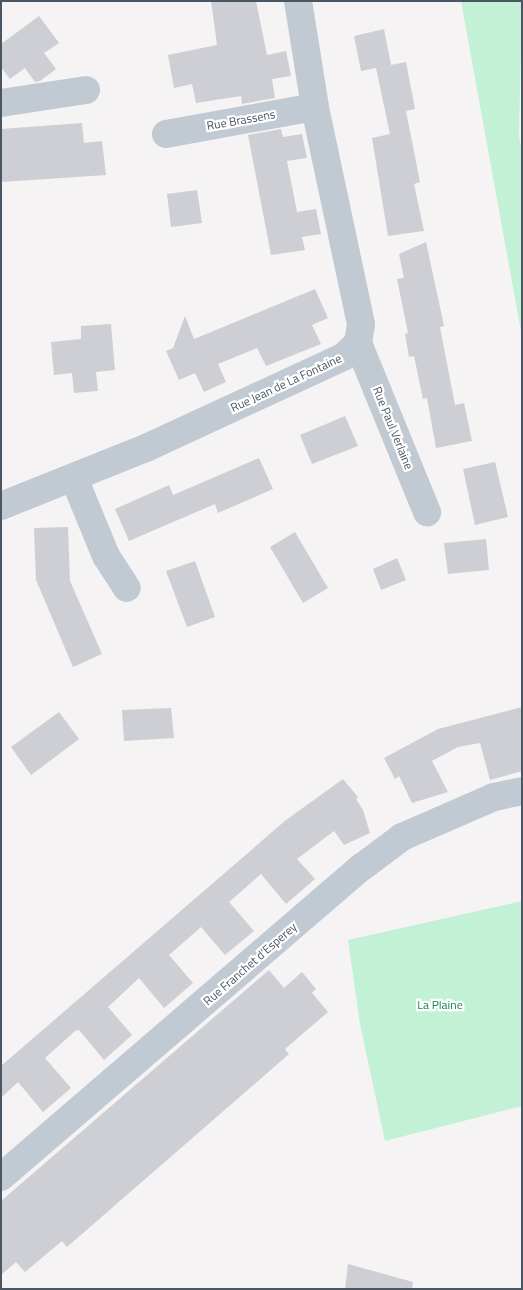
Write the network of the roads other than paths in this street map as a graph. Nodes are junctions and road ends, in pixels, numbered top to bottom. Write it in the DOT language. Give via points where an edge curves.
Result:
graph roads {
  1 [pos="298,1"];
  2 [pos="86,90"];
  3 [pos="1,103"];
  4 [pos="315,107"];
  5 [pos="166,134"];
  6 [pos="358,344"];
  7 [pos="74,478"];
  8 [pos="1,506"];
  9 [pos="427,512"];
  10 [pos="127,588"];
  11 [pos="522,791"];
  12 [pos="1,1178"];
  1 -- 4 [label="street"];
  2 -- 3 [label="street"];
  4 -- 5 [label="street, Rue Brassens"];
  4 -- 6 [label="street" via="361,324"];
  6 -- 7 [label="street, Rue Jean de La Fontaine" via="343,357"];
  6 -- 9 [label="street, Rue Paul Verlaine"];
  7 -- 8 [label="street, Rue Jean de La Fontaine"];
  7 -- 10 [label="street" via="106,556"];
  11 -- 12 [label="street, Rue Franchet d'Esperey" via="494,797 402,837 362,867"];
}
